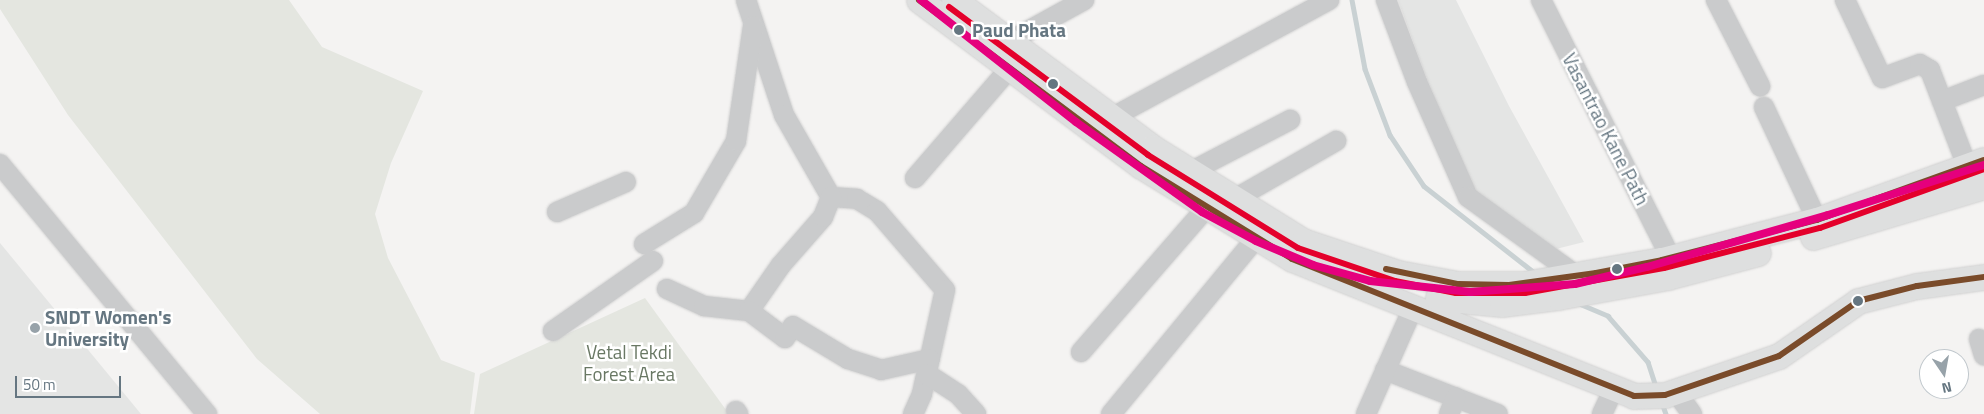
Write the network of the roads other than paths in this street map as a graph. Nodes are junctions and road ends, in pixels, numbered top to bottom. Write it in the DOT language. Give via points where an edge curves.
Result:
graph roads {
  1 [pos="746,0"];
  2 [pos="919,0"];
  3 [pos="954,0"];
  4 [pos="1084,0"];
  5 [pos="1329,0"];
  6 [pos="1386,0"];
  7 [pos="1541,0"];
  8 [pos="1716,0"];
  9 [pos="1845,0"];
  10 [pos="753,22"];
  11 [pos="1008,42"];
  12 [pos="1009,69"];
  13 [pos="1984,85"];
  14 [pos="1760,86"];
  15 [pos="1942,101"];
  16 [pos="1764,107"];
  17 [pos="1111,118"];
  18 [pos="1290,120"];
  19 [pos="1336,141"];
  20 [pos="1976,163"];
  21 [pos="0,164"];
  22 [pos="1190,172"];
  23 [pos="915,178"];
  24 [pos="626,182"];
  25 [pos="1984,186"];
  26 [pos="831,197"];
  27 [pos="1233,200"];
  28 [pos="1206,208"];
  29 [pos="557,212"];
  30 [pos="1817,220"];
  31 [pos="1256,238"];
  32 [pos="644,244"];
  33 [pos="1671,258"];
  34 [pos="653,262"];
  35 [pos="1984,277"];
  36 [pos="1571,286"];
  37 [pos="667,289"];
  38 [pos="1512,291"];
  39 [pos="1413,308"];
  40 [pos="749,312"];
  41 [pos="553,331"];
  42 [pos="1491,339"];
  43 [pos="1081,352"];
  44 [pos="928,366"];
  45 [pos="1385,370"];
  46 [pos="1614,388"];
  47 [pos="1664,395"];
  48 [pos="1453,406"];
  49 [pos="207,414"];
  50 [pos="913,414"];
  51 [pos="976,414"];
  52 [pos="1111,414"];
  53 [pos="1366,414"];
  54 [pos="1498,414"];
  55 [pos="1602,414"];
  56 [pos="1692,414"];
  1 -- 10 [label="street"];
  2 -- 12 [label="main road"];
  3 -- 11 [label="main road"];
  4 -- 11 [label="street"];
  5 -- 17 [label="street"];
  6 -- 36 [label="street" via="1417,82 1468,197"];
  7 -- 33 [label="street, Vasantrao Kane Path"];
  8 -- 14 [label="street"];
  9 -- 15 [label="street" via="1882,78 1920,64 1926,65"];
  10 -- 26 [label="street" via="784,115"];
  10 -- 32 [label="street" via="736,141 694,213"];
  11 -- 17 [label="main road"];
  12 -- 23 [label="street"];
  12 -- 28 [label="main road" via="1141,166"];
  13 -- 15 [label="street"];
  15 -- 20 [label="street"];
  16 -- 30 [label="street"];
  17 -- 22 [label="main road"];
  18 -- 22 [label="street"];
  19 -- 27 [label="street"];
  20 -- 30 [label="main road"];
  21 -- 49 [label="street"];
  22 -- 27 [label="main road"];
  24 -- 29 [label="street"];
  25 -- 36 [label="main road" via="1668,277"];
  26 -- 40 [label="street" via="822,217 781,264"];
  26 -- 44 [label="street" via="857,199 877,211 945,290"];
  27 -- 38 [label="main road" via="1302,241 1376,266 1458,284"];
  28 -- 31 [label="main road"];
  28 -- 43 [label="street"];
  30 -- 33 [label="main road"];
  31 -- 39 [label="main road" via="1328,276"];
  31 -- 52 [label="street"];
  33 -- 36 [label="main road"];
  34 -- 41 [label="street"];
  35 -- 47 [label="main road" via="1917,286 1858,301 1779,356"];
  36 -- 38 [label="main road"];
  37 -- 40 [label="street" via="704,306"];
  38 -- 42 [label="main road"];
  39 -- 42 [label="main road"];
  39 -- 45 [label="street"];
  40 -- 44 [label="street" via="785,338 793,326 848,359 882,370"];
  42 -- 46 [label="main road"];
  44 -- 50 [label="street"];
  44 -- 51 [label="street"];
  45 -- 48 [label="street"];
  45 -- 53 [label="street"];
  46 -- 47 [label="main road"];
  46 -- 55 [label="street"];
  47 -- 56 [label="street"];
  48 -- 54 [label="street"];
}
